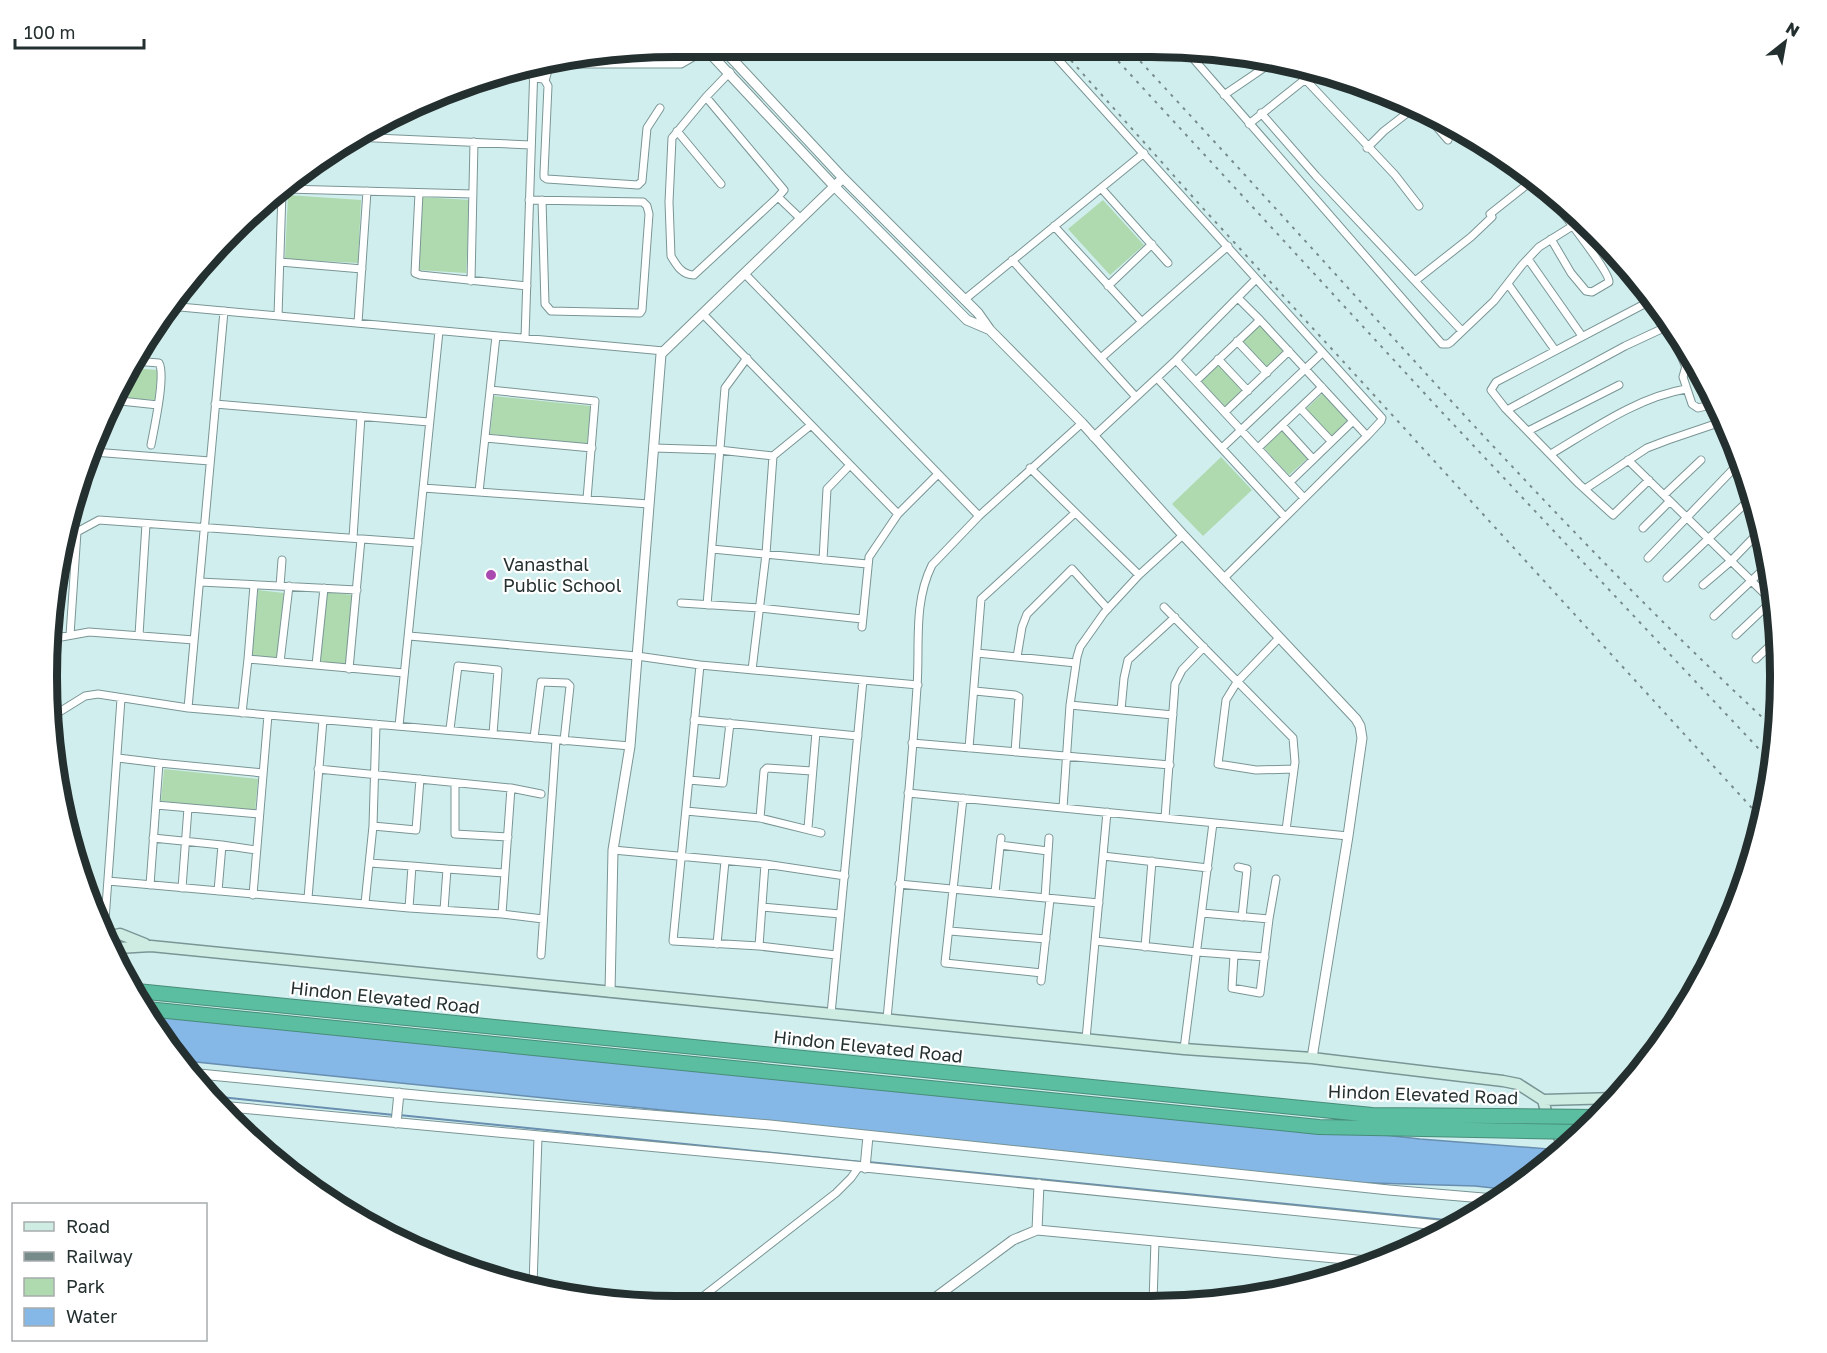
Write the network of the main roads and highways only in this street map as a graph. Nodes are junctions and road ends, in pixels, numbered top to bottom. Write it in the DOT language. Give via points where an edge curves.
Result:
graph roads {
  1 [pos="114,935"];
  2 [pos="151,946"];
  3 [pos="120,948"];
  4 [pos="143,992"];
  5 [pos="154,1010"];
  6 [pos="1604,1098"];
  7 [pos="1543,1100"];
  8 [pos="1587,1117"];
  9 [pos="1570,1132"];
  10 [pos="1564,1137"];
  1 -- 2 [label="main road"];
  2 -- 3 [label="main road"];
  2 -- 7 [label="main road" via="1184,1049 1312,1058 1503,1081 1518,1084"];
  4 -- 8 [label="highway, Hindon Elevated Road, bridge" via="1372,1115"];
  5 -- 9 [label="highway, Hindon Elevated Road, bridge" via="1319,1127"];
  6 -- 7 [label="main road"];
  7 -- 10 [label="main road" via="1559,1137"];
}
